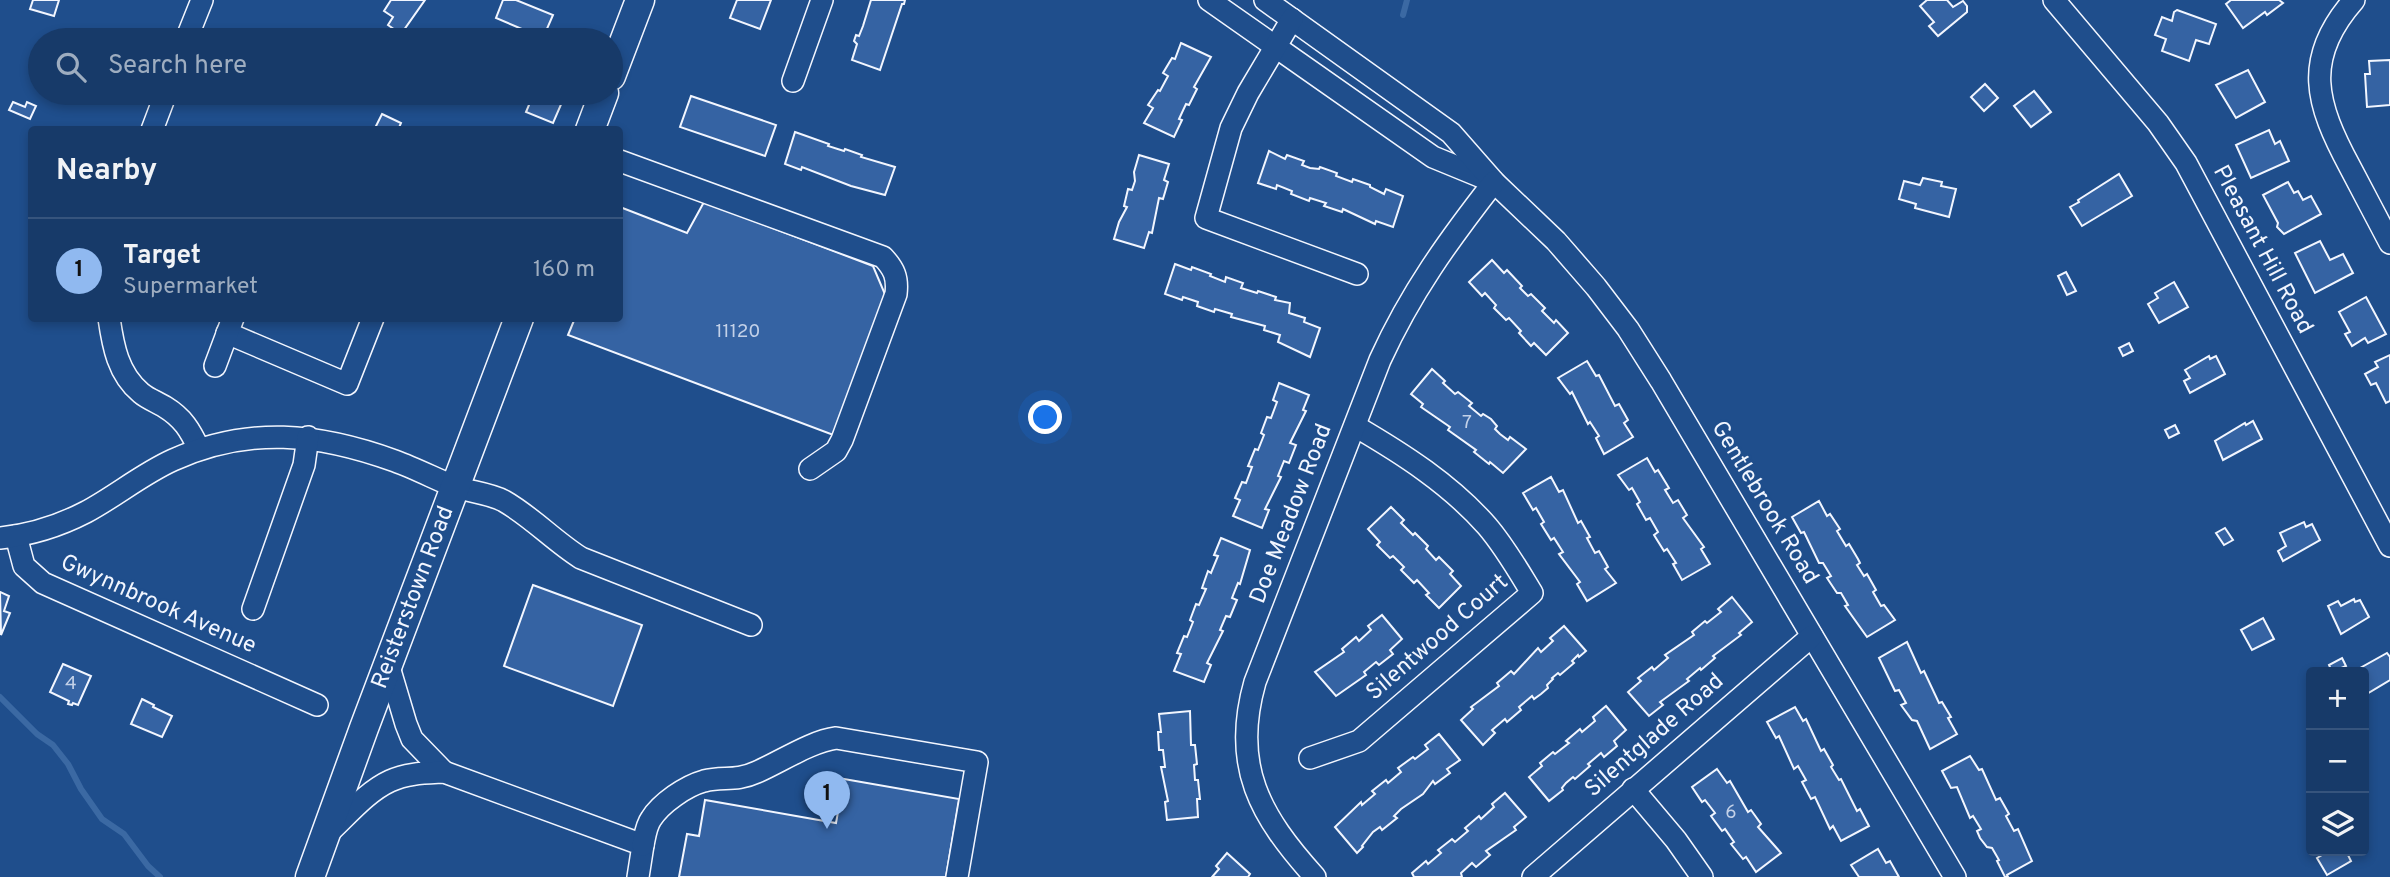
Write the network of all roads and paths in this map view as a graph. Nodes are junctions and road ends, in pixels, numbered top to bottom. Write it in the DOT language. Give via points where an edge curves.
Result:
graph roads {
  1 [pos="202,0"];
  2 [pos="640,0"];
  3 [pos="822,0"];
  4 [pos="1209,0"];
  5 [pos="1265,0"];
  6 [pos="2054,0"];
  7 [pos="2354,0"];
  8 [pos="1292,19"];
  9 [pos="191,28"];
  10 [pos="623,45"];
  11 [pos="1275,47"];
  12 [pos="793,81"];
  13 [pos="161,105"];
  14 [pos="599,105"];
  15 [pos="154,126"];
  16 [pos="592,126"];
  17 [pos="623,162"];
  18 [pos="1494,182"];
  19 [pos="2390,243"];
  20 [pos="1357,274"];
  21 [pos="110,322"];
  22 [pos="371,322"];
  23 [pos="518,322"];
  24 [pos="230,326"];
  25 [pos="215,366"];
  26 [pos="1355,426"];
  27 [pos="308,437"];
  28 [pos="199,449"];
  29 [pos="810,469"];
  30 [pos="456,487"];
  31 [pos="8,537"];
  32 [pos="2390,546"];
  33 [pos="253,609"];
  34 [pos="751,625"];
  35 [pos="1812,636"];
  36 [pos="389,667"];
  37 [pos="317,705"];
  38 [pos="1310,758"];
  39 [pos="444,772"];
  40 [pos="1633,789"];
  41 [pos="324,838"];
  42 [pos="643,845"];
  43 [pos="310,877"];
  44 [pos="638,877"];
  45 [pos="957,877"];
  46 [pos="1315,877"];
  47 [pos="1533,877"];
  48 [pos="1702,877"];
  49 [pos="1955,877"];
  1 -- 9 [label="street"];
  2 -- 10 [label="main road"];
  3 -- 12 [label="street"];
  4 -- 11 [label="street, Gentlebrook Road"];
  5 -- 8 [label="street, Gentlebrook Road"];
  6 -- 32 [label="street, Pleasant Hill Road" via="2186,163"];
  7 -- 19 [label="street" via="2323,49 2320,91 2335,138"];
  8 -- 11 [label="street"];
  8 -- 18 [label="street, Gentlebrook Road" via="1451,133"];
  11 -- 18 [label="street, Gentlebrook Road" via="1433,157"];
  11 -- 20 [label="street" via="1231,128 1206,218"];
  13 -- 15 [label="street"];
  14 -- 16 [label="main road"];
  17 -- 29 [label="street" via="883,257 892,268 898,279 897,294 842,440 836,452"];
  18 -- 26 [label="street, Doe Meadow Road" via="1418,285 1396,324"];
  18 -- 35 [label="street, Gentlebrook Road" via="1556,242 1628,329"];
  21 -- 28 [label="street" via="117,359 133,386 181,417"];
  22 -- 24 [label="street" via="347,384"];
  23 -- 30 [label="main road, Reisterstown Road"];
  24 -- 25 [label="street"];
  26 -- 38 [label="street, Silentwood Court" via="1425,469 1464,502 1510,556 1532,593 1359,741"];
  26 -- 46 [label="street, Doe Meadow Road" via="1247,708 1248,760 1264,810 1285,844"];
  27 -- 28 [label="street" via="249,438"];
  27 -- 30 [label="street" via="395,461"];
  27 -- 33 [label="street" via="304,465"];
  28 -- 31 [label="street" via="86,511 51,527"];
  30 -- 34 [label="street" via="501,500 581,558"];
  30 -- 36 [label="main road, Reisterstown Road"];
  31 -- 37 [label="street, Gwynnbrook Avenue" via="24,566 43,583"];
  35 -- 40 [label="street, Silentglade Road"];
  35 -- 49 [label="street, Gentlebrook Road"];
  36 -- 39 [label="street" via="412,739"];
  36 -- 41 [label="main road, Reisterstown Road"];
  39 -- 41 [label="street" via="389,781"];
  39 -- 42 [label="street"];
  40 -- 47 [label="street, Silentglade Road"];
  40 -- 48 [label="street"];
  41 -- 43 [label="main road, Reisterstown Road"];
  42 -- 44 [label="street"];
  42 -- 45 [label="street" via="651,818 685,790 702,782 738,779 822,740 836,738 977,762"];
}
